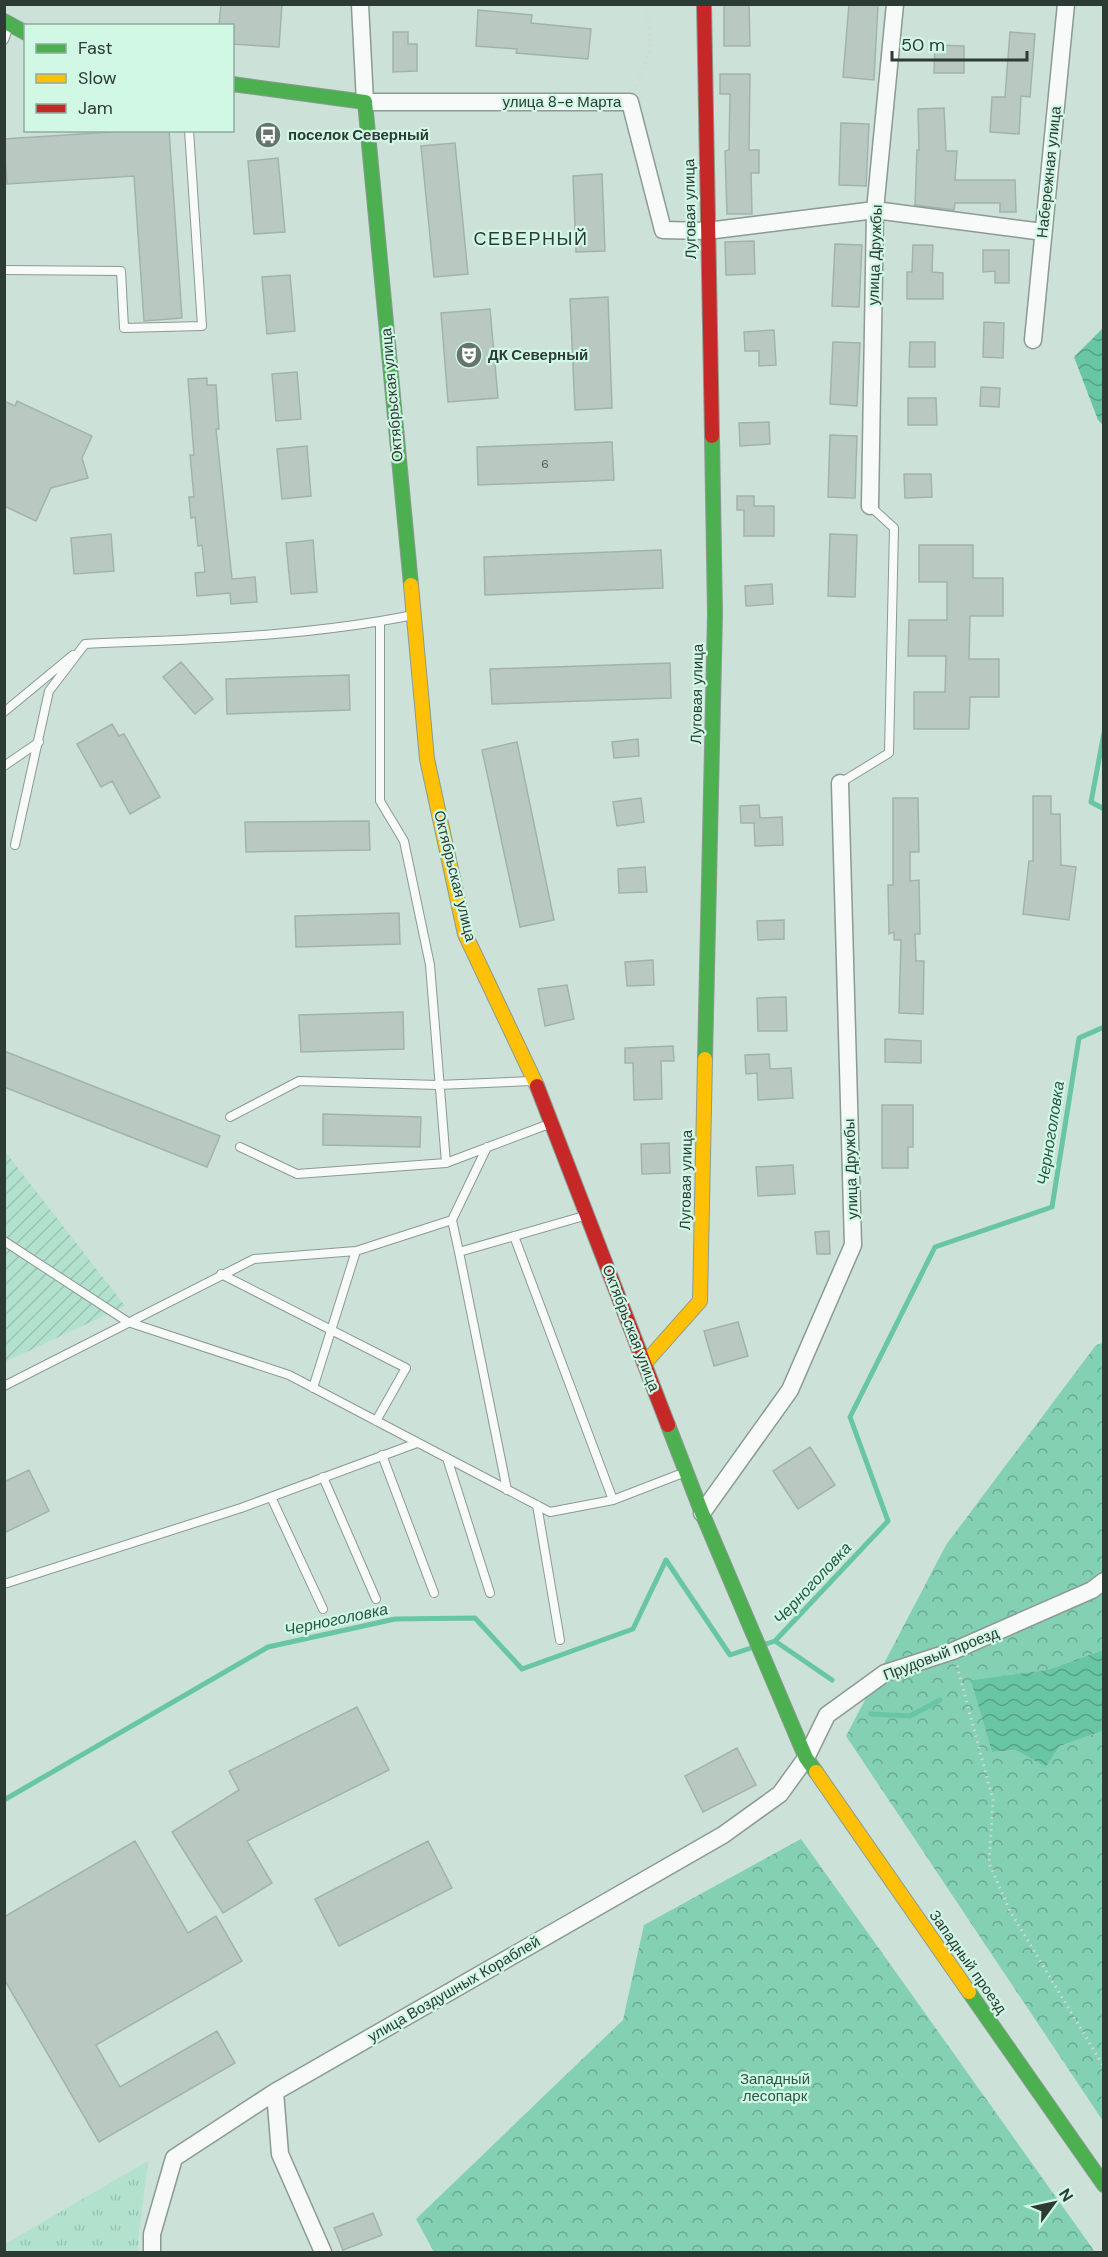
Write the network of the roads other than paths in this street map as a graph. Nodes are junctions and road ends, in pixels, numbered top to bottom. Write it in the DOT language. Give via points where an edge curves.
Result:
graph roads {
  1 [pos="360,4"];
  2 [pos="704,4"];
  3 [pos="895,4"];
  4 [pos="1066,4"];
  5 [pos="7,23"];
  6 [pos="24,32"];
  7 [pos="4,40"];
  8 [pos="234,84"];
  9 [pos="364,102"];
  10 [pos="189,132"];
  11 [pos="875,210"];
  12 [pos="707,231"];
  13 [pos="1043,232"];
  14 [pos="4,270"];
  15 [pos="1033,340"];
  16 [pos="870,506"];
  17 [pos="413,615"];
  18 [pos="380,622"];
  19 [pos="85,644"];
  20 [pos="4,712"];
  21 [pos="39,742"];
  22 [pos="4,766"];
  23 [pos="840,783"];
  24 [pos="15,845"];
  25 [pos="536,1081"];
  26 [pos="438,1085"];
  27 [pos="230,1117"];
  28 [pos="552,1123"];
  29 [pos="240,1147"];
  30 [pos="487,1147"];
  31 [pos="446,1163"];
  32 [pos="587,1215"];
  33 [pos="452,1220"];
  34 [pos="514,1236"];
  35 [pos="6,1244"];
  36 [pos="356,1251"];
  37 [pos="459,1252"];
  38 [pos="221,1274"];
  39 [pos="128,1322"];
  40 [pos="332,1328"];
  41 [pos="645,1364"];
  42 [pos="4,1386"];
  43 [pos="313,1388"];
  44 [pos="376,1421"];
  45 [pos="417,1443"];
  46 [pos="382,1455"];
  47 [pos="447,1458"];
  48 [pos="686,1472"];
  49 [pos="323,1477"];
  50 [pos="507,1490"];
  51 [pos="271,1497"];
  52 [pos="614,1500"];
  53 [pos="537,1505"];
  54 [pos="702,1513"];
  55 [pos="1104,1581"];
  56 [pos="4,1584"];
  57 [pos="434,1593"];
  58 [pos="490,1593"];
  59 [pos="376,1599"];
  60 [pos="323,1609"];
  61 [pos="560,1640"];
  62 [pos="806,1758"];
  63 [pos="275,2092"];
  64 [pos="1104,2185"];
  65 [pos="152,2253"];
  66 [pos="323,2253"];
  1 -- 9 [label="street, Октябрьская улица"];
  2 -- 12 [label="street, Луговая улица"];
  3 -- 11 [label="street, улица Дружбы"];
  4 -- 13 [label="street, Набережная улица"];
  5 -- 6 [label="street"];
  5 -- 7 [label="lane"];
  8 -- 9 [label="street, улица 8-е Марта"];
  9 -- 12 [label="street, улица 8-е Марта" via="630,102 663,230"];
  9 -- 17 [label="street, Октябрьская улица"];
  10 -- 14 [label="lane" via="202,327 124,328 121,271"];
  11 -- 12 [label="street, улица 8-е Марта"];
  11 -- 13 [label="street, улица 8-е Марта"];
  11 -- 16 [label="street, улица Дружбы"];
  12 -- 41 [label="street, Луговая улица" via="715,614 700,1301"];
  13 -- 15 [label="street, Набережная улица"];
  16 -- 23 [label="lane" via="894,528 889,753"];
  17 -- 18 [label="lane"];
  17 -- 25 [label="street, Октябрьская улица" via="427,759 465,934"];
  18 -- 19 [label="lane" via="217,638"];
  18 -- 26 [label="lane" via="380,801 404,841 430,965"];
  19 -- 20 [label="lane"];
  19 -- 21 [label="lane" via="49,692"];
  21 -- 22 [label="lane"];
  21 -- 24 [label="lane"];
  23 -- 54 [label="street, улица Дружбы" via="853,1245 789,1390"];
  25 -- 26 [label="lane"];
  25 -- 28 [label="street, Октябрьская улица"];
  26 -- 27 [label="lane" via="299,1081"];
  26 -- 31 [label="lane"];
  28 -- 30 [label="lane"];
  28 -- 32 [label="street, Октябрьская улица"];
  29 -- 31 [label="lane" via="297,1174"];
  30 -- 31 [label="lane"];
  30 -- 33 [label="lane"];
  32 -- 34 [label="lane"];
  32 -- 41 [label="street, Октябрьская улица"];
  33 -- 36 [label="lane"];
  33 -- 37 [label="lane"];
  34 -- 37 [label="lane"];
  34 -- 52 [label="lane"];
  35 -- 39 [label="lane"];
  36 -- 38 [label="lane" via="254,1259"];
  36 -- 40 [label="lane"];
  37 -- 50 [label="lane"];
  38 -- 39 [label="lane"];
  38 -- 40 [label="lane"];
  39 -- 42 [label="lane"];
  39 -- 43 [label="lane" via="289,1375"];
  40 -- 43 [label="lane"];
  40 -- 44 [label="lane" via="406,1368"];
  41 -- 48 [label="street, Октябрьская улица"];
  43 -- 44 [label="lane"];
  44 -- 45 [label="lane"];
  45 -- 46 [label="lane"];
  45 -- 47 [label="lane"];
  46 -- 49 [label="lane"];
  46 -- 57 [label="lane"];
  47 -- 50 [label="lane"];
  47 -- 58 [label="lane"];
  48 -- 52 [label="lane"];
  48 -- 54 [label="street, Октябрьская улица"];
  49 -- 51 [label="lane"];
  49 -- 59 [label="lane"];
  50 -- 53 [label="lane"];
  51 -- 56 [label="lane"];
  51 -- 60 [label="lane"];
  52 -- 53 [label="lane" via="550,1512"];
  53 -- 61 [label="lane"];
  54 -- 62 [label="street, Октябрьская улица"];
  55 -- 62 [label="street, Прудовый проезд" via="1092,1590 953,1651 885,1673 827,1715"];
  62 -- 63 [label="street, улица Воздушных Кораблей" via="780,1794 723,1835"];
  62 -- 64 [label="street, Западный проезд"];
  63 -- 65 [label="street, улица Воздушных Кораблей" via="174,2158 152,2234"];
  63 -- 66 [label="street" via="280,2154"];
}
